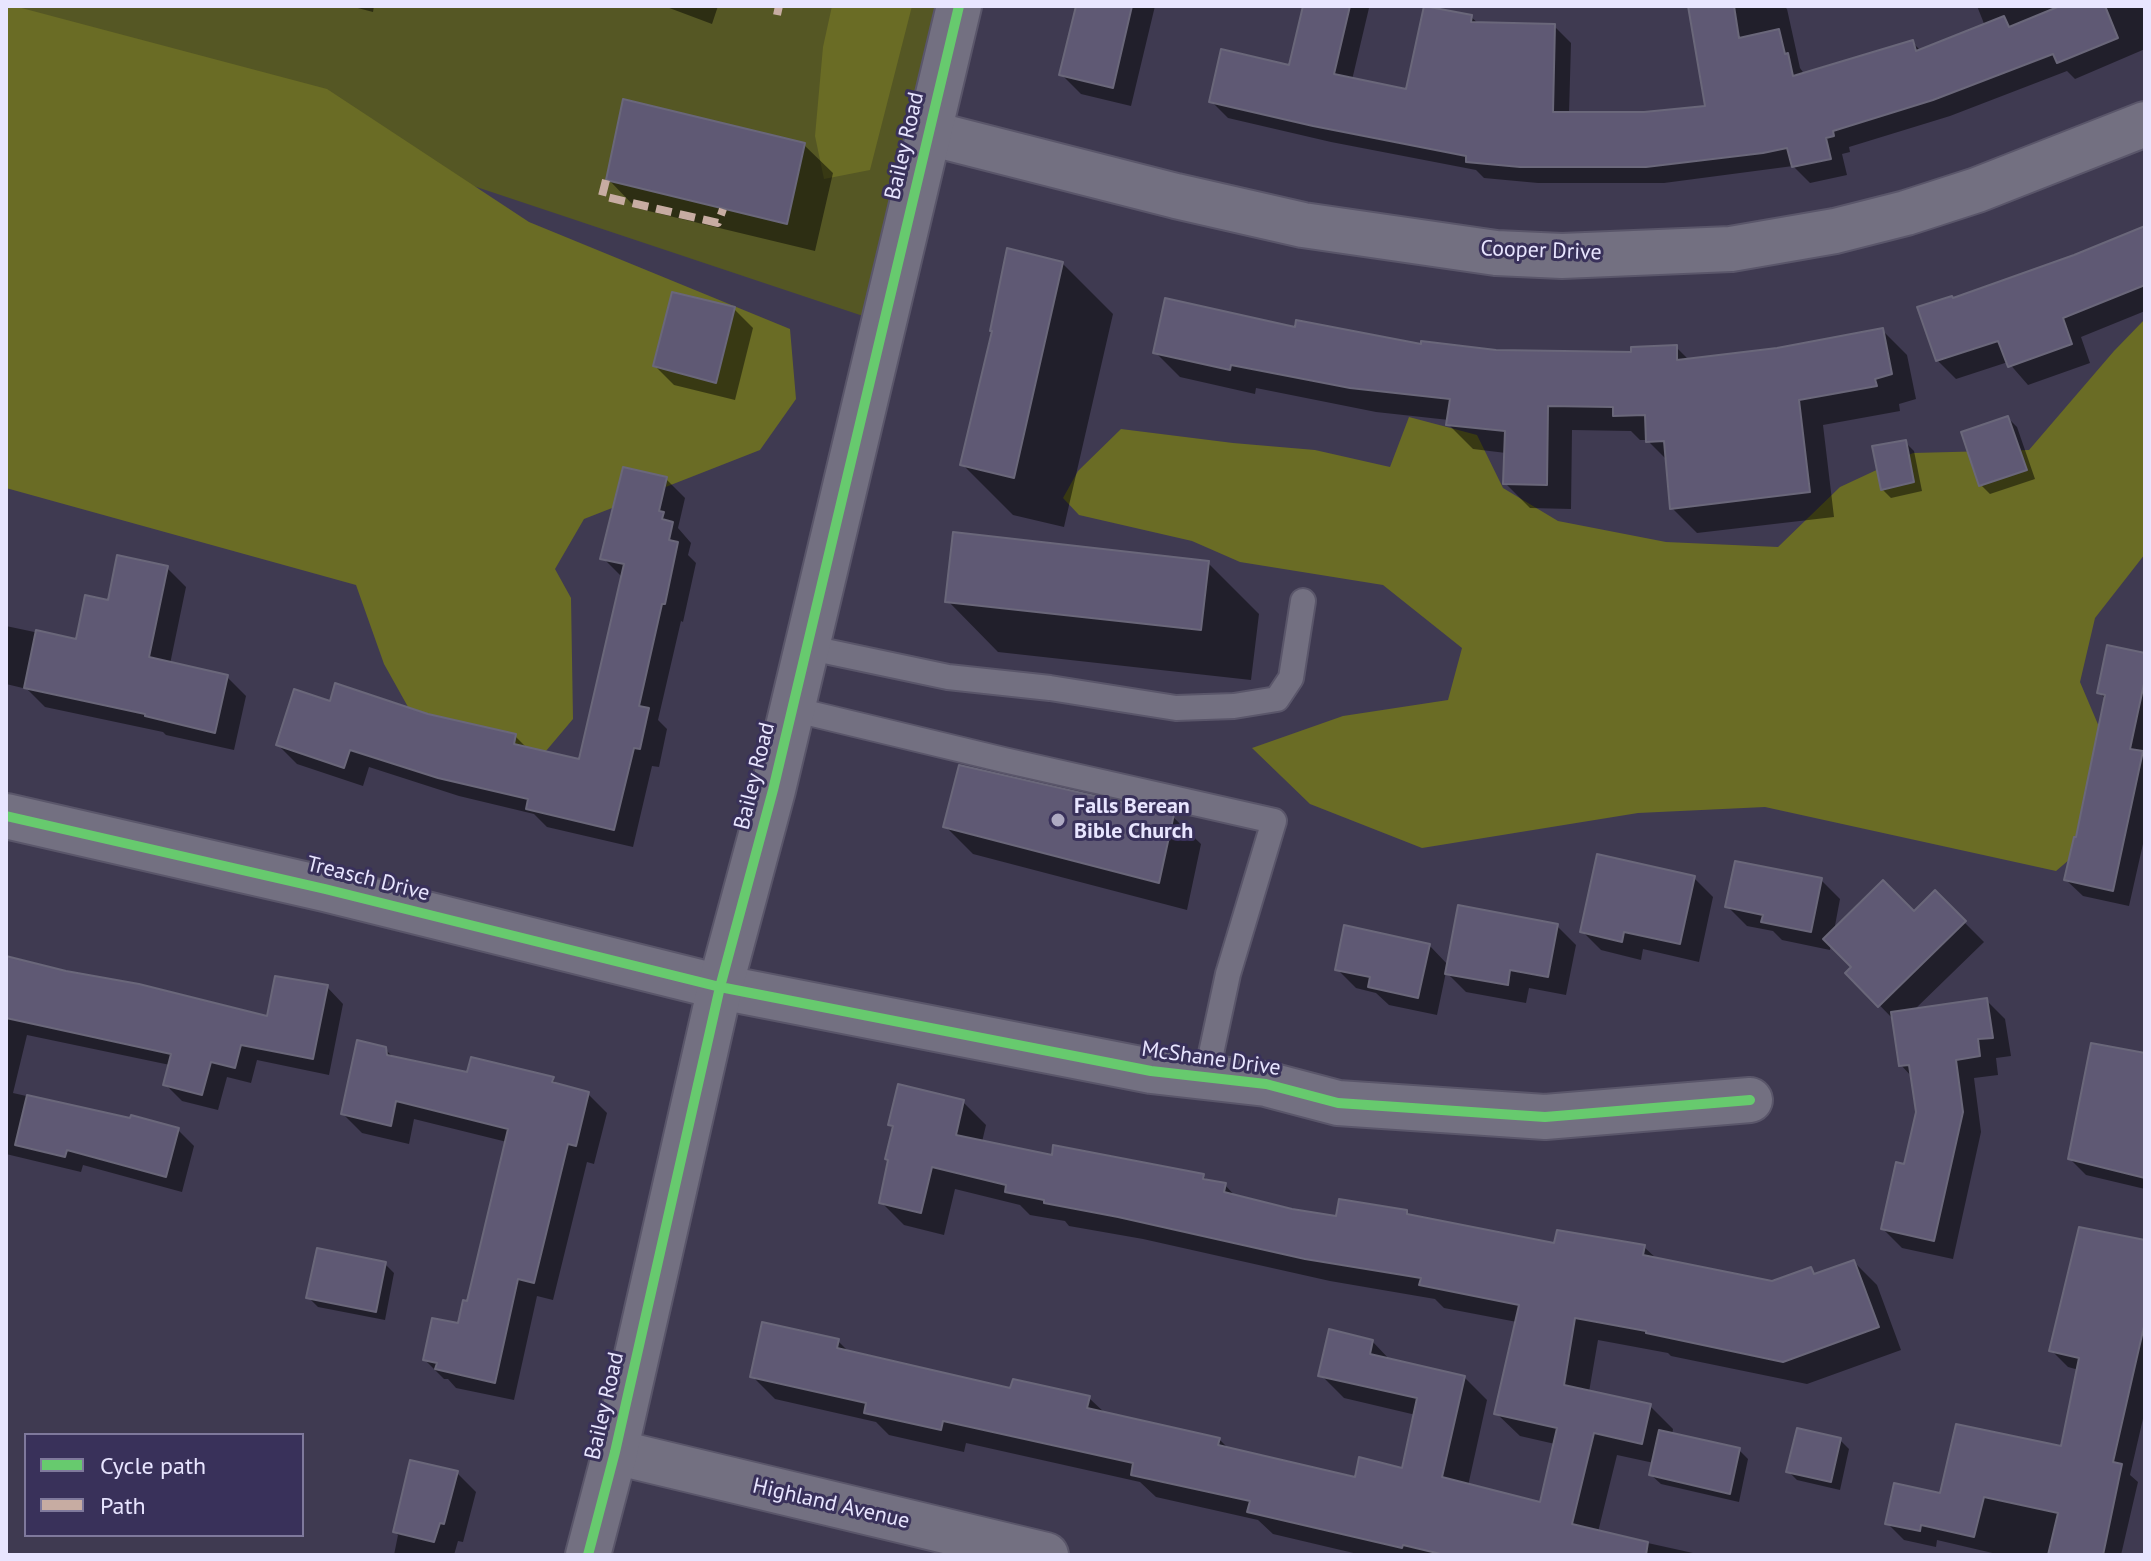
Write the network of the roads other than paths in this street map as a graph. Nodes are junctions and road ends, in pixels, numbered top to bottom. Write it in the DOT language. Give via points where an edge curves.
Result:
graph roads {
  1 [pos="959,6"];
  2 [pos="2145,124"];
  3 [pos="929,133"];
  4 [pos="1303,601"];
  5 [pos="806,647"];
  6 [pos="792,709"];
  7 [pos="6,816"];
  8 [pos="720,987"];
  9 [pos="1206,1077"];
  10 [pos="1750,1100"];
  11 [pos="615,1452"];
  12 [pos="588,1555"];
  13 [pos="1046,1555"];
  1 -- 3 [label="street, Bailey Road"];
  2 -- 3 [label="street, Cooper Drive" via="1971,192 1835,231 1731,249 1562,256 1496,253 1303,225"];
  3 -- 5 [label="street, Bailey Road"];
  4 -- 5 [label="lane" via="1291,678 1277,699 1234,706 1176,708 996,684"];
  5 -- 6 [label="street, Bailey Road"];
  6 -- 8 [label="street, Bailey Road"];
  6 -- 9 [label="lane" via="1274,821 1228,974"];
  7 -- 8 [label="street, Treasch Drive"];
  8 -- 9 [label="street, McShane Drive" via="1151,1071"];
  8 -- 11 [label="street, Bailey Road"];
  9 -- 10 [label="street, McShane Drive" via="1266,1084 1338,1103 1545,1117"];
  11 -- 12 [label="street, Bailey Road"];
  11 -- 13 [label="street, Highland Avenue"];
}
